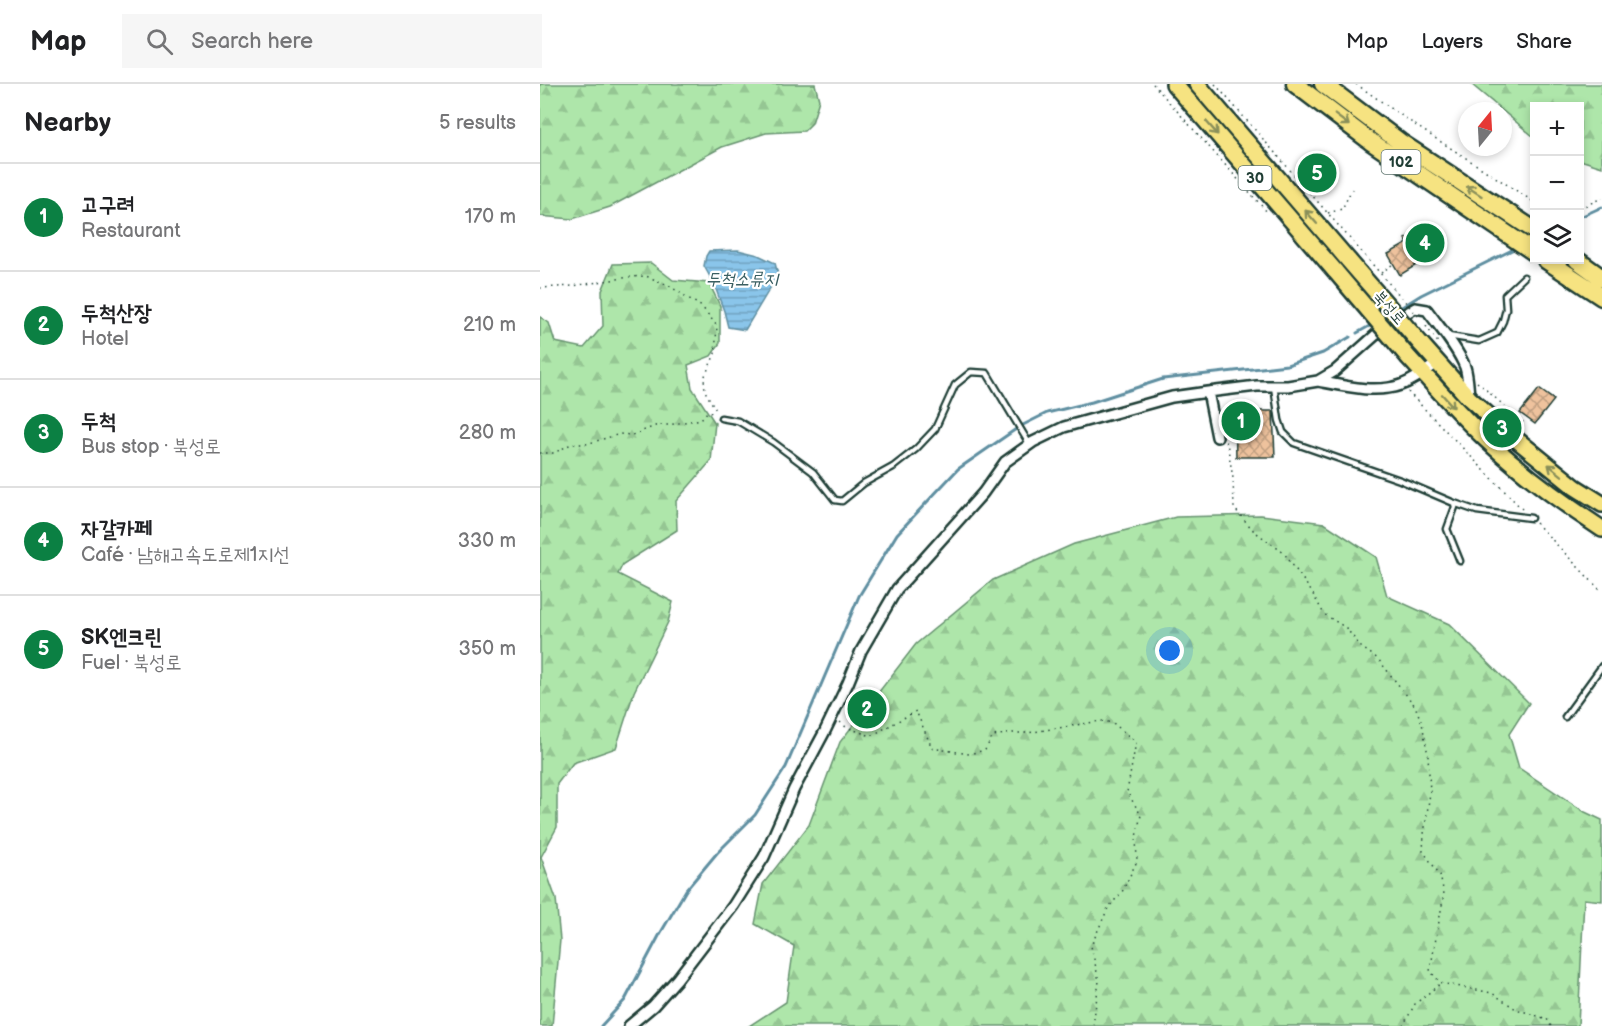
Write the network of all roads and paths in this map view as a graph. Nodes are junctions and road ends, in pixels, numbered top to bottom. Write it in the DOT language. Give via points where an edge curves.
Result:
graph roads {
  1 [pos="1153,84"];
  2 [pos="1174,84"];
  3 [pos="1197,84"];
  4 [pos="1215,84"];
  5 [pos="1295,84"];
  6 [pos="1323,84"];
  7 [pos="1356,84"];
  8 [pos="1352,189"];
  9 [pos="1602,198"];
  10 [pos="1530,199"];
  11 [pos="1584,206"];
  12 [pos="1327,213"];
  13 [pos="1274,220"];
  14 [pos="1529,227"];
  15 [pos="1530,249"];
  16 [pos="1393,264"];
  17 [pos="1575,265"];
  18 [pos="1381,274"];
  19 [pos="1524,277"];
  20 [pos="1602,278"];
  21 [pos="540,288"];
  22 [pos="1602,297"];
  23 [pos="1418,316"];
  24 [pos="1446,335"];
  25 [pos="1437,363"];
  26 [pos="1424,374"];
  27 [pos="1467,375"];
  28 [pos="1318,381"];
  29 [pos="1401,385"];
  30 [pos="1274,386"];
  31 [pos="1208,392"];
  32 [pos="1469,398"];
  33 [pos="721,418"];
  34 [pos="1524,423"];
  35 [pos="1217,436"];
  36 [pos="1028,442"];
  37 [pos="540,453"];
  38 [pos="1454,503"];
  39 [pos="1602,504"];
  40 [pos="1530,518"];
  41 [pos="1602,529"];
  42 [pos="1460,561"];
  43 [pos="1602,592"];
  44 [pos="1602,666"];
  45 [pos="832,717"];
  46 [pos="1565,717"];
  47 [pos="1442,982"];
  48 [pos="628,1026"];
  49 [pos="1093,1026"];
  50 [pos="1403,1026"];
  51 [pos="1551,1026"];
  1 -- 13 [label="path"];
  2 -- 26 [label="main road, 북성로 / 30, one-way, bridge"];
  25 -- 3 [label="main road, 북성로 / 30, one-way, bridge"];
  4 -- 12 [label="path"];
  5 -- 15 [label="highway, 102, one-way" via="1370,141"];
  14 -- 6 [label="highway, 102, one-way" via="1400,142"];
  7 -- 10 [label="path"];
  8 -- 12 [label="path" via="1342,209"];
  9 -- 11 [label="path"];
  12 -- 18 [label="path"];
  16 -- 18 [label="path"];
  17 -- 20 [label="highway"];
  17 -- 22 [label="highway"];
  18 -- 23 [label="path, bridge"];
  19 -- 24 [label="lane" via="1505,295 1506,309 1497,333 1479,342"];
  21 -- 33 [label="path" via="646,276 702,307 717,326 714,354 704,378 705,391"];
  24 -- 27 [label="street"];
  24 -- 28 [label="street" via="1427,310 1415,308 1389,324 1335,372"];
  25 -- 26 [label="street"];
  25 -- 32 [label="main road, 북성로 / 30"];
  26 -- 29 [label="street"];
  26 -- 41 [label="main road, 북성로 / 30, one-way" via="1492,445"];
  27 -- 32 [label="street"];
  27 -- 34 [label="path"];
  28 -- 29 [label="street" via="1361,388"];
  28 -- 30 [label="street"];
  29 -- 40 [label="path"];
  30 -- 31 [label="street"];
  30 -- 38 [label="lane" via="1283,432 1294,443"];
  31 -- 35 [label="street"];
  31 -- 36 [label="street" via="1172,397 1064,427"];
  39 -- 32 [label="main road, 북성로 / 30, one-way" via="1575,487"];
  33 -- 36 [label="lane" via="738,420 773,442 813,472 835,500 842,501 916,449 935,429 955,385 971,372 987,373"];
  33 -- 37 [label="path" via="708,411 701,419 658,425 632,435 620,434 571,444 554,453"];
  35 -- 47 [label="path" via="1227,443 1234,508 1254,531 1284,553 1324,614 1346,628 1360,647 1378,659 1415,706 1428,755 1430,793 1423,851 1440,875 1444,894 1430,971"];
  36 -- 45 [label="street" via="1005,462 897,589 861,651"];
  38 -- 40 [label="lane" via="1477,512"];
  38 -- 42 [label="lane" via="1448,529"];
  40 -- 43 [label="path"];
  44 -- 46 [label="lane"];
  45 -- 48 [label="street" via="764,857 733,906 677,980"];
  45 -- 49 [label="path" via="871,736 916,711 932,748 969,754 985,750 993,736 1101,721 1113,723 1136,742 1127,792 1141,815 1136,837 1137,861 1122,892 1108,908 1091,946 1099,981"];
  47 -- 50 [label="path" via="1415,1004"];
  47 -- 51 [label="path" via="1492,993 1516,1009 1547,1019"];
}
